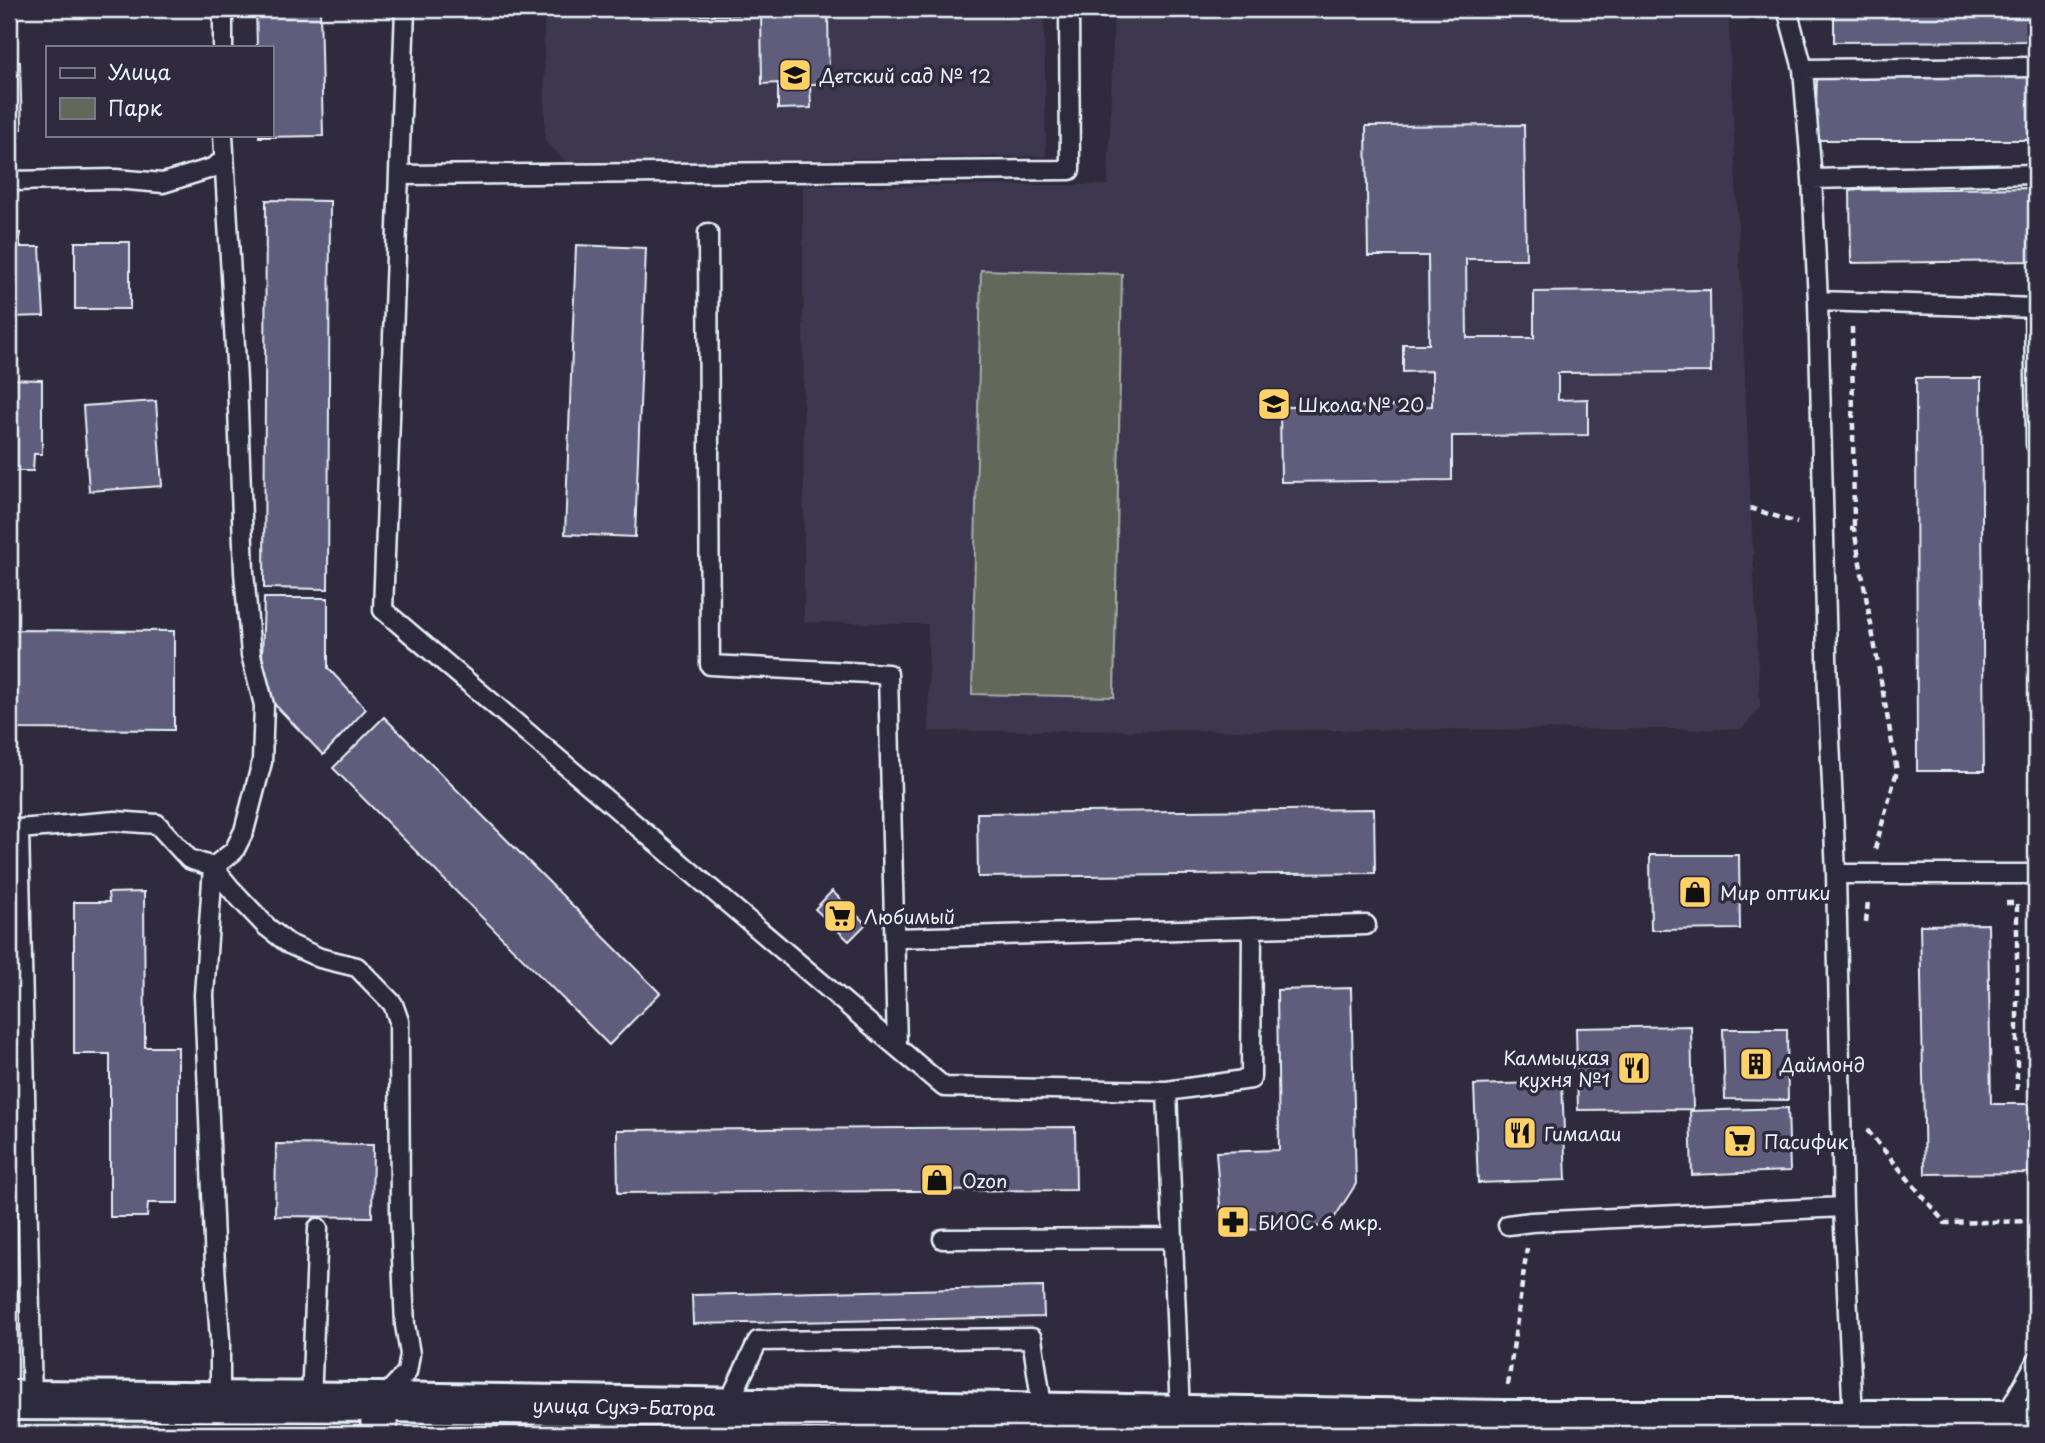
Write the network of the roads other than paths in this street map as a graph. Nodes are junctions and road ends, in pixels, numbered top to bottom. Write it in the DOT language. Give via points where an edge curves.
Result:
graph roads {
  1 [pos="223,9"];
  2 [pos="405,9"];
  3 [pos="1069,9"];
  4 [pos="1787,9"];
  5 [pos="223,46"];
  6 [pos="2036,67"];
  7 [pos="1803,69"];
  8 [pos="223,136"];
  9 [pos="223,161"];
  10 [pos="2036,174"];
  11 [pos="399,175"];
  12 [pos="1812,179"];
  13 [pos="9,181"];
  14 [pos="708,233"];
  15 [pos="1818,301"];
  16 [pos="2035,308"];
  17 [pos="2036,444"];
  18 [pos="14,828"];
  19 [pos="214,867"];
  20 [pos="1836,874"];
  21 [pos="2036,874"];
  22 [pos="1366,925"];
  23 [pos="1252,928"];
  24 [pos="894,938"];
  25 [pos="897,1047"];
  26 [pos="1167,1091"];
  27 [pos="1843,1207"];
  28 [pos="1508,1225"];
  29 [pos="318,1228"];
  30 [pos="1172,1238"];
  31 [pos="943,1239"];
  32 [pos="2036,1362"];
  33 [pos="20,1400"];
  34 [pos="220,1402"];
  35 [pos="311,1402"];
  36 [pos="726,1408"];
  37 [pos="1180,1415"];
  38 [pos="379,1418"];
  39 [pos="1853,1419"];
  40 [pos="1025,1420"];
  41 [pos="2020,1420"];
  42 [pos="1776,1427"];
  1 -- 5 [label="lane"];
  2 -- 11 [label="lane"];
  3 -- 11 [label="lane" via="1070,170"];
  4 -- 7 [label="lane"];
  6 -- 7 [label="lane"];
  7 -- 12 [label="lane"];
  8 -- 9 [label="lane"];
  9 -- 13 [label="lane" via="163,183"];
  9 -- 19 [label="lane" via="244,572 251,655 264,705 261,762 244,831 234,851"];
  10 -- 12 [label="lane"];
  11 -- 25 [label="lane" via="383,610"];
  12 -- 15 [label="lane"];
  14 -- 24 [label="lane" via="710,665 888,674"];
  15 -- 16 [label="lane"];
  15 -- 20 [label="lane"];
  16 -- 17 [label="lane"];
  18 -- 19 [label="lane" via="115,821 157,824 189,859"];
  18 -- 33 [label="lane"];
  19 -- 34 [label="lane" via="205,995"];
  19 -- 38 [label="lane" via="267,927 289,944 357,967 393,1004 399,1021 400,1215 410,1354 407,1372"];
  20 -- 21 [label="lane"];
  20 -- 27 [label="lane"];
  22 -- 23 [label="lane"];
  23 -- 24 [label="lane"];
  23 -- 26 [label="lane" via="1251,1079"];
  24 -- 25 [label="lane"];
  25 -- 26 [label="lane" via="944,1087"];
  26 -- 30 [label="lane"];
  27 -- 28 [label="lane"];
  27 -- 39 [label="lane"];
  29 -- 35 [label="lane"];
  30 -- 31 [label="lane"];
  30 -- 37 [label="lane"];
  32 -- 41 [label="lane"];
  33 -- 34 [label="main road, улица Сухэ-Батора"];
  34 -- 35 [label="main road, улица Сухэ-Батора"];
  35 -- 38 [label="main road, улица Сухэ-Батора"];
  36 -- 38 [label="main road, улица Сухэ-Батора"];
  36 -- 40 [label="main road, улица Сухэ-Батора"];
  36 -- 40 [label="lane" via="758,1341 1032,1338"];
  37 -- 40 [label="main road, улица Сухэ-Батора"];
  37 -- 42 [label="main road, улица Сухэ-Батора"];
  39 -- 41 [label="main road, улица Сухэ-Батора"];
  39 -- 42 [label="main road, улица Сухэ-Батора"];
}
